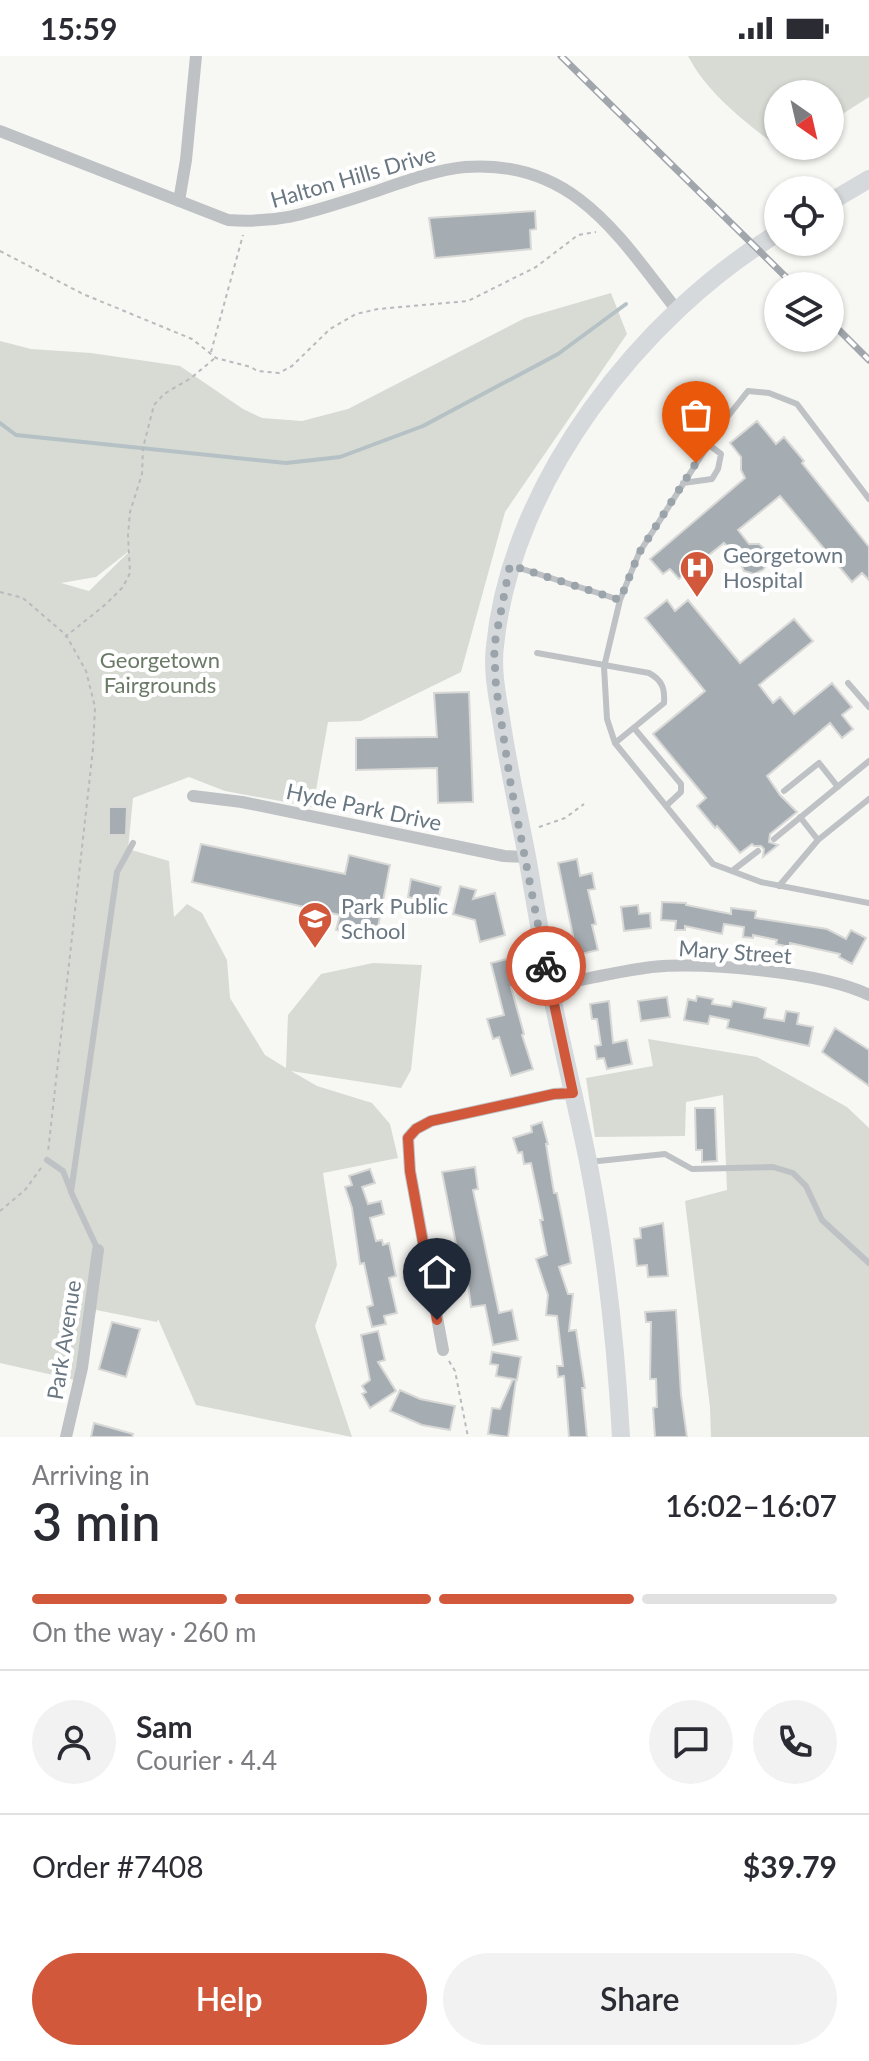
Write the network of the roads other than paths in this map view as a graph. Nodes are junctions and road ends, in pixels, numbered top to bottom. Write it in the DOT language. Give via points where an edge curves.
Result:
graph roads {
  1 [pos="196,56"];
  2 [pos="0,131"];
  3 [pos="869,179"];
  4 [pos="844,194"];
  5 [pos="179,201"];
  6 [pos="764,243"];
  7 [pos="676,309"];
  8 [pos="708,444"];
  9 [pos="683,483"];
  10 [pos="869,499"];
  11 [pos="510,565"];
  12 [pos="620,600"];
  13 [pos="537,653"];
  14 [pos="605,664"];
  15 [pos="848,683"];
  16 [pos="869,707"];
  17 [pos="634,728"];
  18 [pos="615,743"];
  19 [pos="869,761"];
  20 [pos="838,787"];
  21 [pos="784,791"];
  22 [pos="193,796"];
  23 [pos="869,799"];
  24 [pos="666,806"];
  25 [pos="800,817"];
  26 [pos="774,839"];
  27 [pos="818,840"];
  28 [pos="133,843"];
  29 [pos="758,851"];
  30 [pos="527,857"];
  31 [pos="732,871"];
  32 [pos="779,886"];
  33 [pos="869,903"];
  34 [pos="550,986"];
  35 [pos="869,995"];
  36 [pos="573,1093"];
  37 [pos="47,1160"];
  38 [pos="588,1162"];
  39 [pos="71,1192"];
  40 [pos="98,1250"];
  41 [pos="869,1263"];
  42 [pos="443,1350"];
  43 [pos="66,1437"];
  44 [pos="621,1437"];
  1 -- 5 [label="street"];
  2 -- 5 [label="street, Halton Hills Drive"];
  3 -- 4 [label="street"];
  5 -- 7 [label="street, Halton Hills Drive" via="228,220 282,219 462,167 500,167 544,179 583,199"];
  6 -- 7 [label="street"];
  7 -- 11 [label="street" via="595,404 544,484"];
  8 -- 9 [label="lane"];
  8 -- 9 [label="lane" via="721,454 712,479"];
  8 -- 10 [label="lane" via="748,391 769,393 797,404"];
  9 -- 12 [label="lane" via="639,553"];
  11 -- 12 [label="lane"];
  11 -- 30 [label="street" via="494,647 496,687"];
  12 -- 14 [label="lane"];
  13 -- 14 [label="lane"];
  14 -- 17 [label="lane" via="649,673 665,690 664,703"];
  14 -- 18 [label="lane" via="607,719"];
  15 -- 16 [label="lane"];
  17 -- 18 [label="lane"];
  17 -- 24 [label="lane" via="681,784 681,792"];
  18 -- 24 [label="lane"];
  19 -- 20 [label="lane"];
  20 -- 21 [label="lane" via="819,763"];
  20 -- 25 [label="lane"];
  22 -- 30 [label="street, Hyde Park Drive"];
  23 -- 27 [label="lane"];
  24 -- 31 [label="lane" via="713,864"];
  25 -- 26 [label="lane"];
  25 -- 27 [label="lane"];
  27 -- 32 [label="lane"];
  28 -- 39 [label="lane" via="117,872"];
  29 -- 31 [label="lane"];
  30 -- 34 [label="street"];
  31 -- 32 [label="lane"];
  32 -- 33 [label="lane"];
  34 -- 35 [label="street, Mary Street" via="653,967 722,966 810,978"];
  34 -- 36 [label="street"];
  36 -- 38 [label="street"];
  36 -- 42 [label="street" via="431,1121 408,1138"];
  37 -- 39 [label="lane" via="63,1171"];
  38 -- 41 [label="lane" via="665,1154 692,1169 773,1167 793,1173 806,1186 822,1220"];
  38 -- 44 [label="street" via="616,1350"];
  39 -- 40 [label="lane"];
  40 -- 43 [label="street, Park Avenue" via="82,1368"];
}
